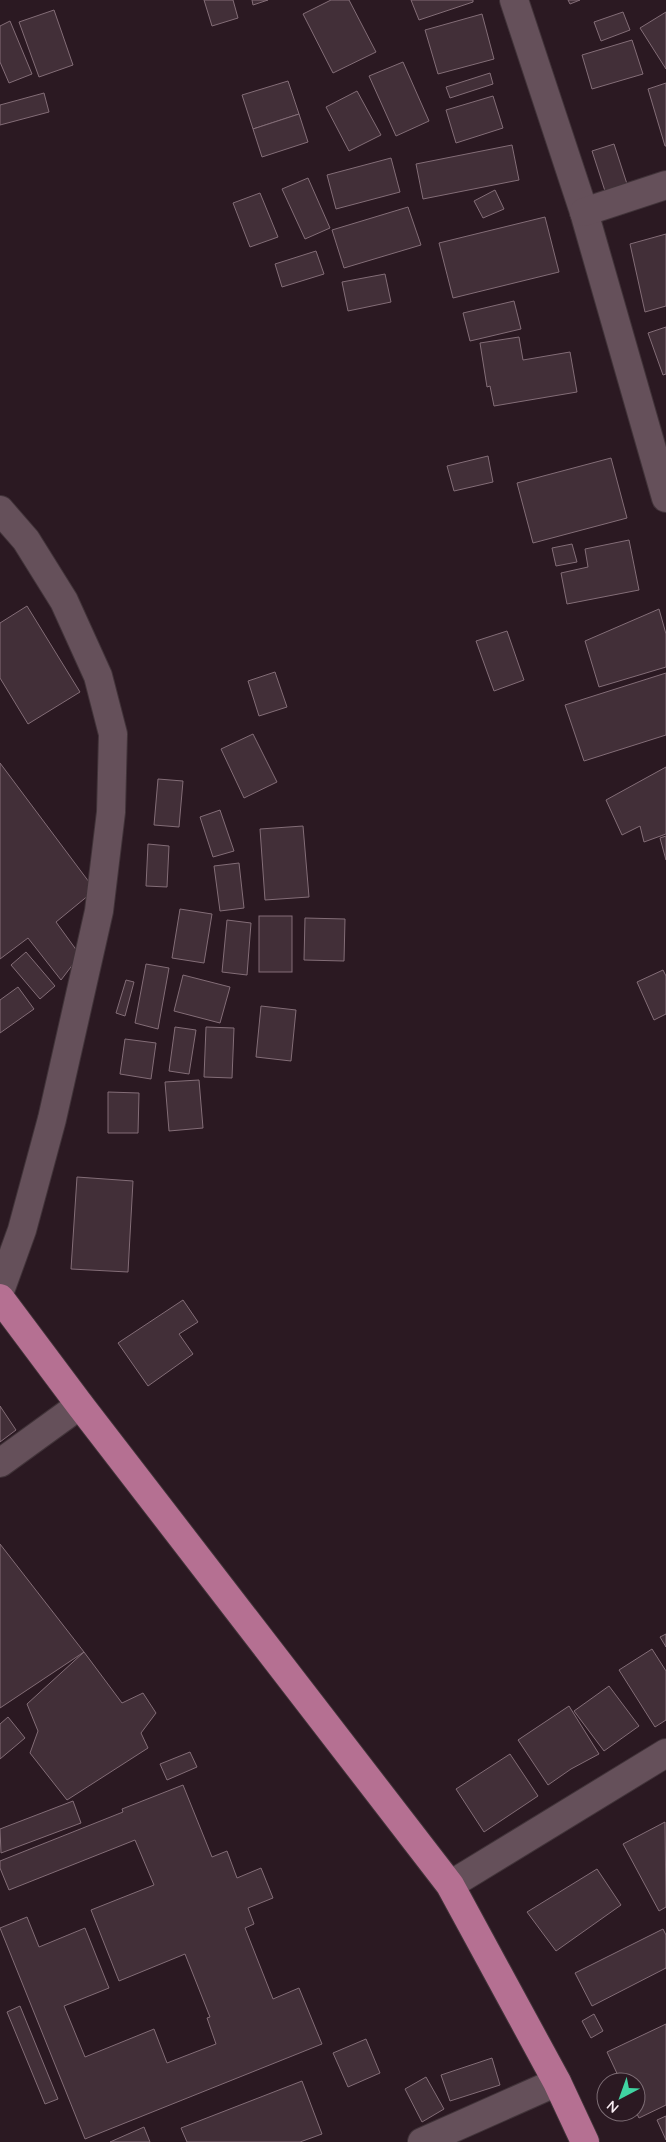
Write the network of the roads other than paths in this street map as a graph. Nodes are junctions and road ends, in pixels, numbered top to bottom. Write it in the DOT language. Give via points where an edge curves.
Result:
graph roads {
  1 [pos="514,0"];
  2 [pos="666,185"];
  3 [pos="584,212"];
  4 [pos="666,498"];
  5 [pos="0,510"];
  6 [pos="0,1291"];
  7 [pos="0,1298"];
  8 [pos="80,1405"];
  9 [pos="0,1463"];
  10 [pos="666,1753"];
  11 [pos="450,1885"];
  12 [pos="557,2082"];
  13 [pos="422,2142"];
  14 [pos="585,2142"];
  1 -- 3 [label="street"];
  2 -- 3 [label="street"];
  3 -- 4 [label="street"];
  5 -- 6 [label="street" via="26,540 64,601 98,676 113,734 111,812 99,911 52,1118 22,1230"];
  7 -- 8 [label="highway"];
  8 -- 9 [label="street"];
  8 -- 11 [label="highway"];
  10 -- 11 [label="street"];
  11 -- 12 [label="highway"];
  12 -- 13 [label="street"];
  12 -- 14 [label="highway"];
}
